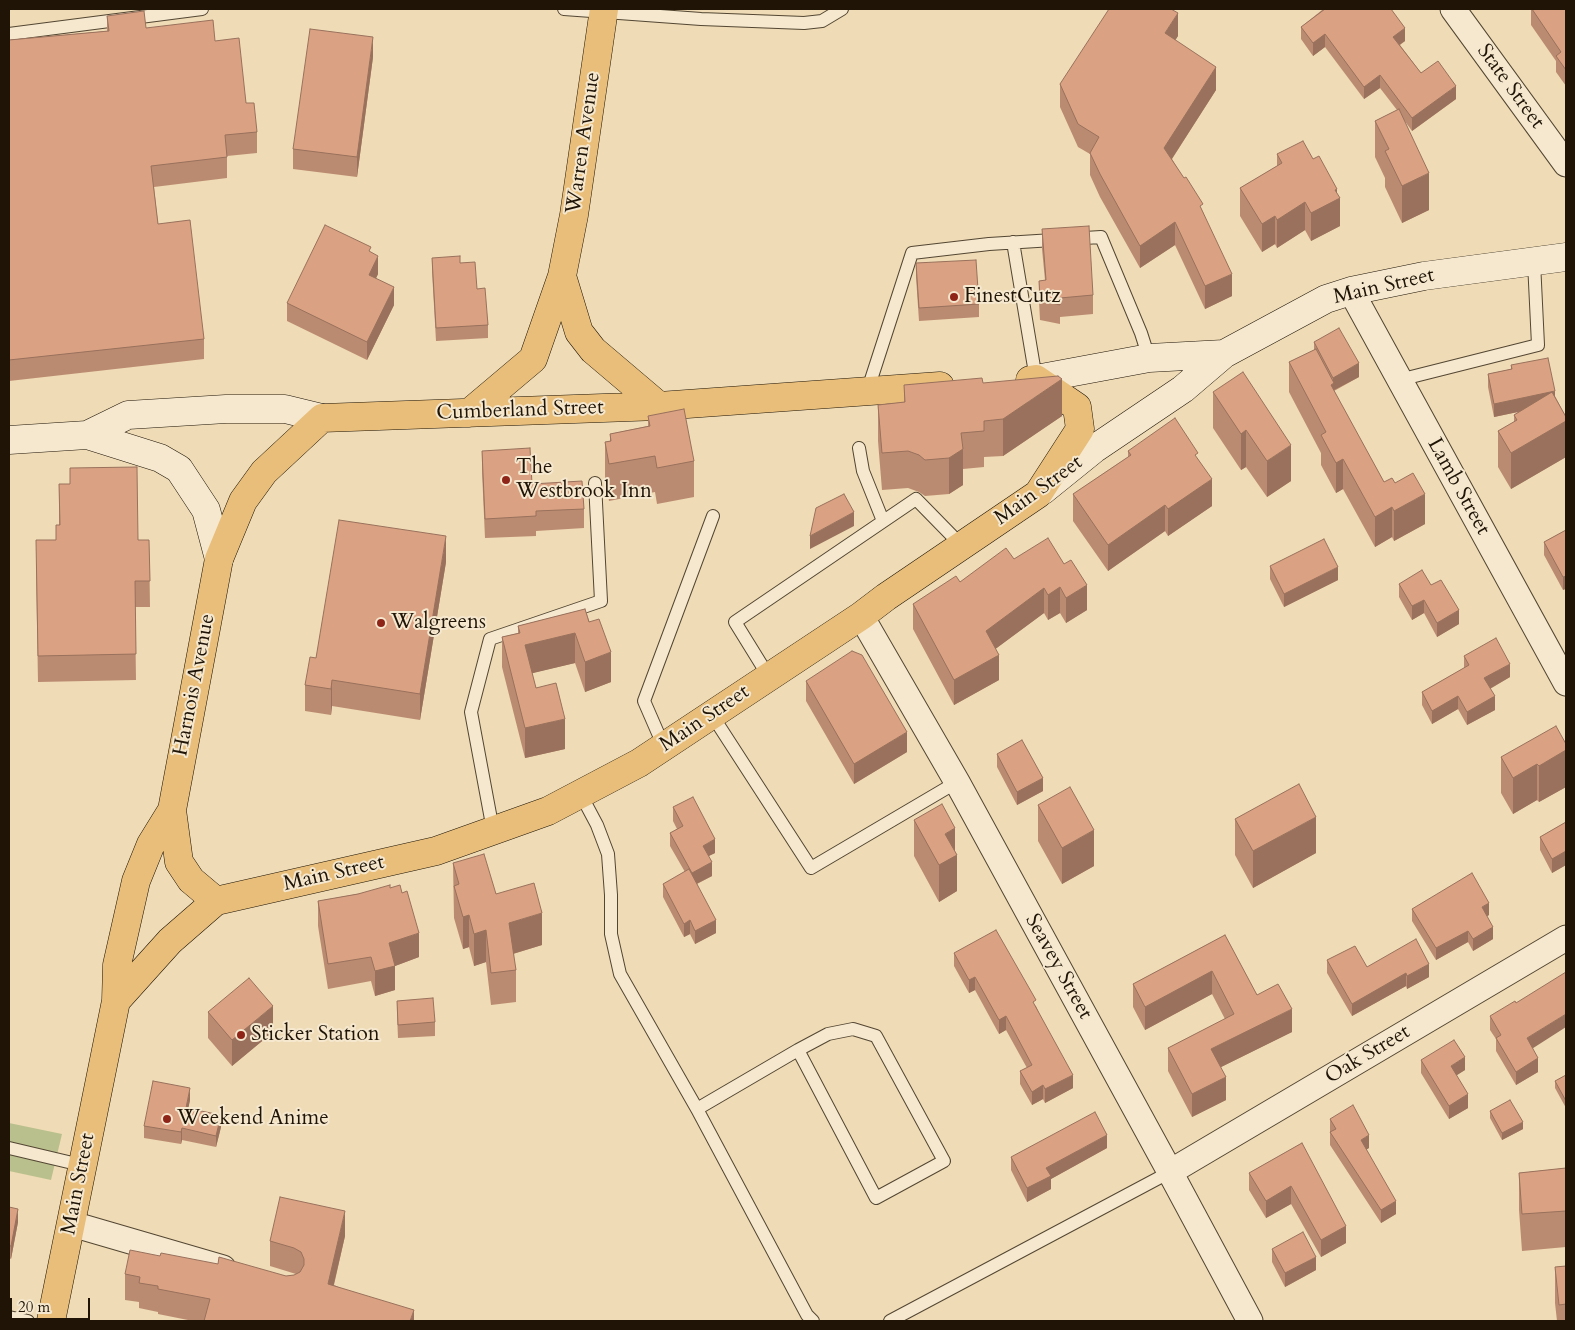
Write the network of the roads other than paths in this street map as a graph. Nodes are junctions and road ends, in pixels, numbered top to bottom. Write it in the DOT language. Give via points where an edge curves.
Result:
graph roads {
  1 [pos="202,9"];
  2 [pos="564,9"];
  3 [pos="842,9"];
  4 [pos="1453,9"];
  5 [pos="604,10"];
  6 [pos="9,34"];
  7 [pos="1566,164"];
  8 [pos="1012,242"];
  9 [pos="1566,258"];
  10 [pos="1534,262"];
  11 [pos="562,276"];
  12 [pos="1351,291"];
  13 [pos="1224,354"];
  14 [pos="1148,358"];
  15 [pos="1036,379"];
  16 [pos="1399,380"];
  17 [pos="1008,381"];
  18 [pos="961,385"];
  19 [pos="867,392"];
  20 [pos="659,406"];
  21 [pos="469,412"];
  22 [pos="322,418"];
  23 [pos="87,435"];
  24 [pos="9,440"];
  25 [pos="858,448"];
  26 [pos="595,483"];
  27 [pos="1038,494"];
  28 [pos="713,516"];
  29 [pos="883,521"];
  30 [pos="962,546"];
  31 [pos="218,560"];
  32 [pos="861,616"];
  33 [pos="769,677"];
  34 [pos="1566,683"];
  35 [pos="712,715"];
  36 [pos="664,747"];
  37 [pos="957,782"];
  38 [pos="580,793"];
  39 [pos="172,810"];
  40 [pos="493,830"];
  41 [pos="216,901"];
  42 [pos="1566,938"];
  43 [pos="116,1000"];
  44 [pos="798,1050"];
  45 [pos="697,1109"];
  46 [pos="9,1148"];
  47 [pos="81,1165"];
  48 [pos="1170,1172"];
  49 [pos="72,1224"];
  50 [pos="244,1274"];
  51 [pos="9,1316"];
  52 [pos="28,1321"];
  53 [pos="51,1321"];
  54 [pos="813,1321"];
  55 [pos="890,1321"];
  56 [pos="1250,1321"];
  1 -- 6 [label="lane"];
  2 -- 5 [label="lane"];
  3 -- 5 [label="lane" via="822,22 804,23"];
  4 -- 7 [label="street, State Street"];
  5 -- 11 [label="main road, Warren Avenue"];
  8 -- 14 [label="lane" via="1101,237 1141,333"];
  8 -- 15 [label="lane"];
  8 -- 19 [label="lane" via="912,253"];
  9 -- 10 [label="main road, Main Street"];
  10 -- 12 [label="main road, Main Street" via="1424,276"];
  10 -- 16 [label="lane" via="1538,345"];
  11 -- 20 [label="main road, Warren Avenue" via="579,332 593,350"];
  11 -- 21 [label="main road, Warren Avenue" via="533,359"];
  12 -- 13 [label="main road, Main Street" via="1326,299"];
  12 -- 16 [label="street, Lamb Street"];
  13 -- 14 [label="main road"];
  13 -- 27 [label="main road, Main Street" via="1183,389 1094,449"];
  14 -- 15 [label="main road"];
  15 -- 17 [label="main road"];
  15 -- 27 [label="main road" via="1077,407 1080,429"];
  16 -- 34 [label="street, Lamb Street"];
  18 -- 19 [label="main road, Cumberland Street"];
  19 -- 20 [label="main road, Cumberland Street"];
  20 -- 21 [label="main road, Cumberland Street"];
  21 -- 22 [label="main road, Cumberland Street"];
  22 -- 23 [label="main road, Cumberland Street" via="285,409 128,415"];
  22 -- 31 [label="main road, Harnois Avenue" via="264,472 243,501"];
  23 -- 24 [label="main road, Cumberland Street"];
  23 -- 31 [label="main road, Harnois Avenue" via="160,458 179,469 206,510"];
  25 -- 29 [label="lane" via="863,471"];
  26 -- 40 [label="lane" via="601,601 490,639 471,712"];
  27 -- 30 [label="main road, Main Street"];
  28 -- 36 [label="lane" via="644,701"];
  29 -- 30 [label="lane" via="916,499"];
  29 -- 33 [label="lane" via="735,622"];
  30 -- 32 [label="main road, Main Street"];
  31 -- 39 [label="main road, Harnois Avenue"];
  32 -- 33 [label="main road, Main Street"];
  32 -- 37 [label="street, Seavey Street"];
  33 -- 35 [label="main road, Main Street"];
  35 -- 36 [label="main road, Main Street"];
  35 -- 37 [label="lane" via="810,868"];
  36 -- 38 [label="main road, Main Street" via="640,763"];
  37 -- 48 [label="street, Seavey Street"];
  38 -- 40 [label="main road, Main Street" via="548,811"];
  38 -- 45 [label="lane" via="608,854 611,934 620,974"];
  39 -- 41 [label="main road, Harnois Avenue" via="179,862 190,880"];
  39 -- 43 [label="main road, Harnois Avenue" via="150,844 136,881 117,965"];
  40 -- 41 [label="main road, Main Street" via="436,851"];
  41 -- 43 [label="main road, Main Street" via="170,941"];
  42 -- 48 [label="street, Oak Street"];
  43 -- 47 [label="main road, Main Street"];
  44 -- 44 [label="lane" via="828,1034 853,1030 876,1036 944,1161 876,1198"];
  44 -- 45 [label="lane"];
  45 -- 54 [label="lane"];
  46 -- 47 [label="lane"];
  47 -- 49 [label="main road, Main Street"];
  48 -- 55 [label="lane"];
  48 -- 56 [label="street, Seavey Street"];
  49 -- 50 [label="street"];
  49 -- 53 [label="main road, Main Street"];
  51 -- 52 [label="lane"];
}
